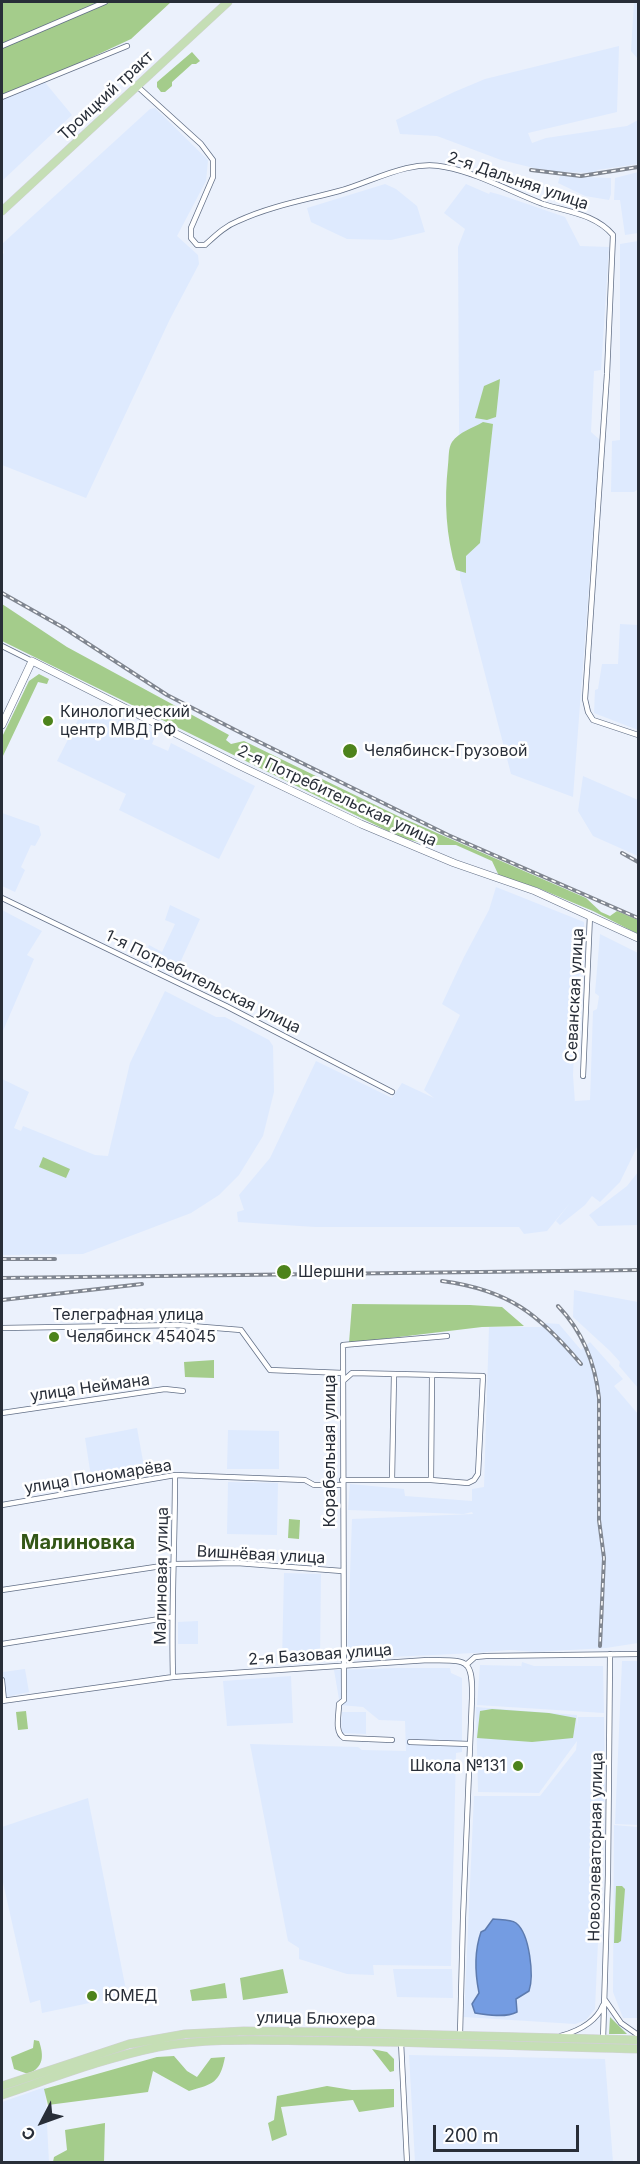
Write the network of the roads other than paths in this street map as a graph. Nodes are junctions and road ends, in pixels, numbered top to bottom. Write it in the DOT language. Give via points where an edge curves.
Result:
graph roads {
  1 [pos="105,2"];
  2 [pos="228,2"];
  3 [pos="2,46"];
  4 [pos="127,46"];
  5 [pos="137,86"];
  6 [pos="2,98"];
  7 [pos="2,211"];
  8 [pos="2,646"];
  9 [pos="32,662"];
  10 [pos="2,725"];
  11 [pos="639,735"];
  12 [pos="2,898"];
  13 [pos="590,915"];
  14 [pos="639,938"];
  15 [pos="583,1076"];
  16 [pos="392,1092"];
  17 [pos="2,1328"];
  18 [pos="447,1336"];
  19 [pos="343,1373"];
  20 [pos="394,1374"];
  21 [pos="432,1375"];
  22 [pos="343,1382"];
  23 [pos="183,1391"];
  24 [pos="2,1413"];
  25 [pos="176,1475"];
  26 [pos="430,1479"];
  27 [pos="392,1480"];
  28 [pos="342,1482"];
  29 [pos="2,1505"];
  30 [pos="175,1564"];
  31 [pos="342,1571"];
  32 [pos="2,1590"];
  33 [pos="172,1617"];
  34 [pos="2,1644"];
  35 [pos="610,1654"];
  36 [pos="639,1654"];
  37 [pos="342,1664"];
  38 [pos="466,1665"];
  39 [pos="173,1677"];
  40 [pos="2,1680"];
  41 [pos="3,1701"];
  42 [pos="392,1740"];
  43 [pos="410,1742"];
  44 [pos="470,1744"];
  45 [pos="605,2000"];
  46 [pos="460,2035"];
  47 [pos="639,2035"];
  48 [pos="401,2038"];
  49 [pos="552,2039"];
  50 [pos="603,2040"];
  51 [pos="639,2040"];
  52 [pos="460,2044"];
  53 [pos="639,2049"];
  54 [pos="2,2086"];
  55 [pos="2,2095"];
  56 [pos="407,2163"];
  1 -- 3 [label="street"];
  2 -- 5 [label="main road, Троицкий тракт"];
  4 -- 6 [label="street"];
  5 -- 7 [label="main road, Троицкий тракт"];
  5 -- 11 [label="street, 2-я Дальняя улица" via="201,144 213,160 213,177 191,228 192,241 200,246 236,221 261,211 425,165 444,166 544,204 588,216 613,234 585,699 593,720"];
  8 -- 9 [label="street, 2-я Потребительская улица"];
  9 -- 10 [label="street"];
  9 -- 13 [label="street, 2-я Потребительская улица" via="402,843"];
  12 -- 16 [label="street, 1-я Потребительская улица" via="226,1006"];
  13 -- 14 [label="street, 2-я Потребительская улица"];
  13 -- 15 [label="street, Севанская улица"];
  17 -- 19 [label="street, Телеграфная улица" via="179,1325 242,1330 270,1370"];
  18 -- 19 [label="street, Корабельная улица" via="343,1345"];
  19 -- 22 [label="street, Корабельная улица"];
  20 -- 21 [label="street"];
  20 -- 22 [label="street" via="352,1373"];
  20 -- 27 [label="street"];
  21 -- 26 [label="street"];
  21 -- 26 [label="street, улица Пономарёва" via="483,1376 478,1474 468,1483"];
  22 -- 28 [label="street, Корабельная улица"];
  23 -- 24 [label="street, улица Неймана" via="165,1389"];
  25 -- 28 [label="street, улица Пономарёва" via="304,1480 314,1485"];
  25 -- 29 [label="street, улица Пономарёва"];
  25 -- 30 [label="street, Малиновая улица"];
  26 -- 27 [label="street, улица Пономарёва"];
  27 -- 28 [label="street, улица Пономарёва"];
  28 -- 31 [label="street, Корабельная улица"];
  30 -- 31 [label="street, Вишнёвая улица" via="237,1563"];
  30 -- 32 [label="street, Вишнёвая улица"];
  30 -- 33 [label="street, Малиновая улица"];
  31 -- 37 [label="street, Корабельная улица"];
  33 -- 34 [label="street"];
  33 -- 39 [label="street, Малиновая улица"];
  35 -- 36 [label="street, 2-я Базовая улица"];
  35 -- 38 [label="street, 2-я Базовая улица" via="475,1657"];
  35 -- 45 [label="street, Новоэлеваторная улица"];
  37 -- 38 [label="street, 2-я Базовая улица" via="428,1659 455,1660"];
  37 -- 39 [label="street, 2-я Базовая улица"];
  37 -- 42 [label="street, Корабельная улица" via="340,1736"];
  38 -- 44 [label="street" via="472,1675"];
  39 -- 41 [label="street, 2-я Базовая улица"];
  40 -- 41 [label="street"];
  43 -- 44 [label="street"];
  44 -- 46 [label="street"];
  45 -- 47 [label="street" via="621,2023"];
  45 -- 49 [label="street" via="593,2020 577,2031"];
  45 -- 50 [label="street, Новоэлеваторная улица"];
  46 -- 48 [label="main road, улица Блюхера"];
  46 -- 49 [label="main road, улица Блюхера"];
  46 -- 52 [label="street"];
  48 -- 52 [label="main road, улица Блюхера"];
  48 -- 54 [label="main road, улица Блюхера" via="244,2031 185,2034 129,2044"];
  48 -- 55 [label="main road, улица Блюхера" via="159,2047"];
  48 -- 56 [label="street"];
  49 -- 50 [label="main road, улица Блюхера"];
  50 -- 51 [label="main road, улица Блюхера"];
  52 -- 53 [label="main road, улица Блюхера"];
}
